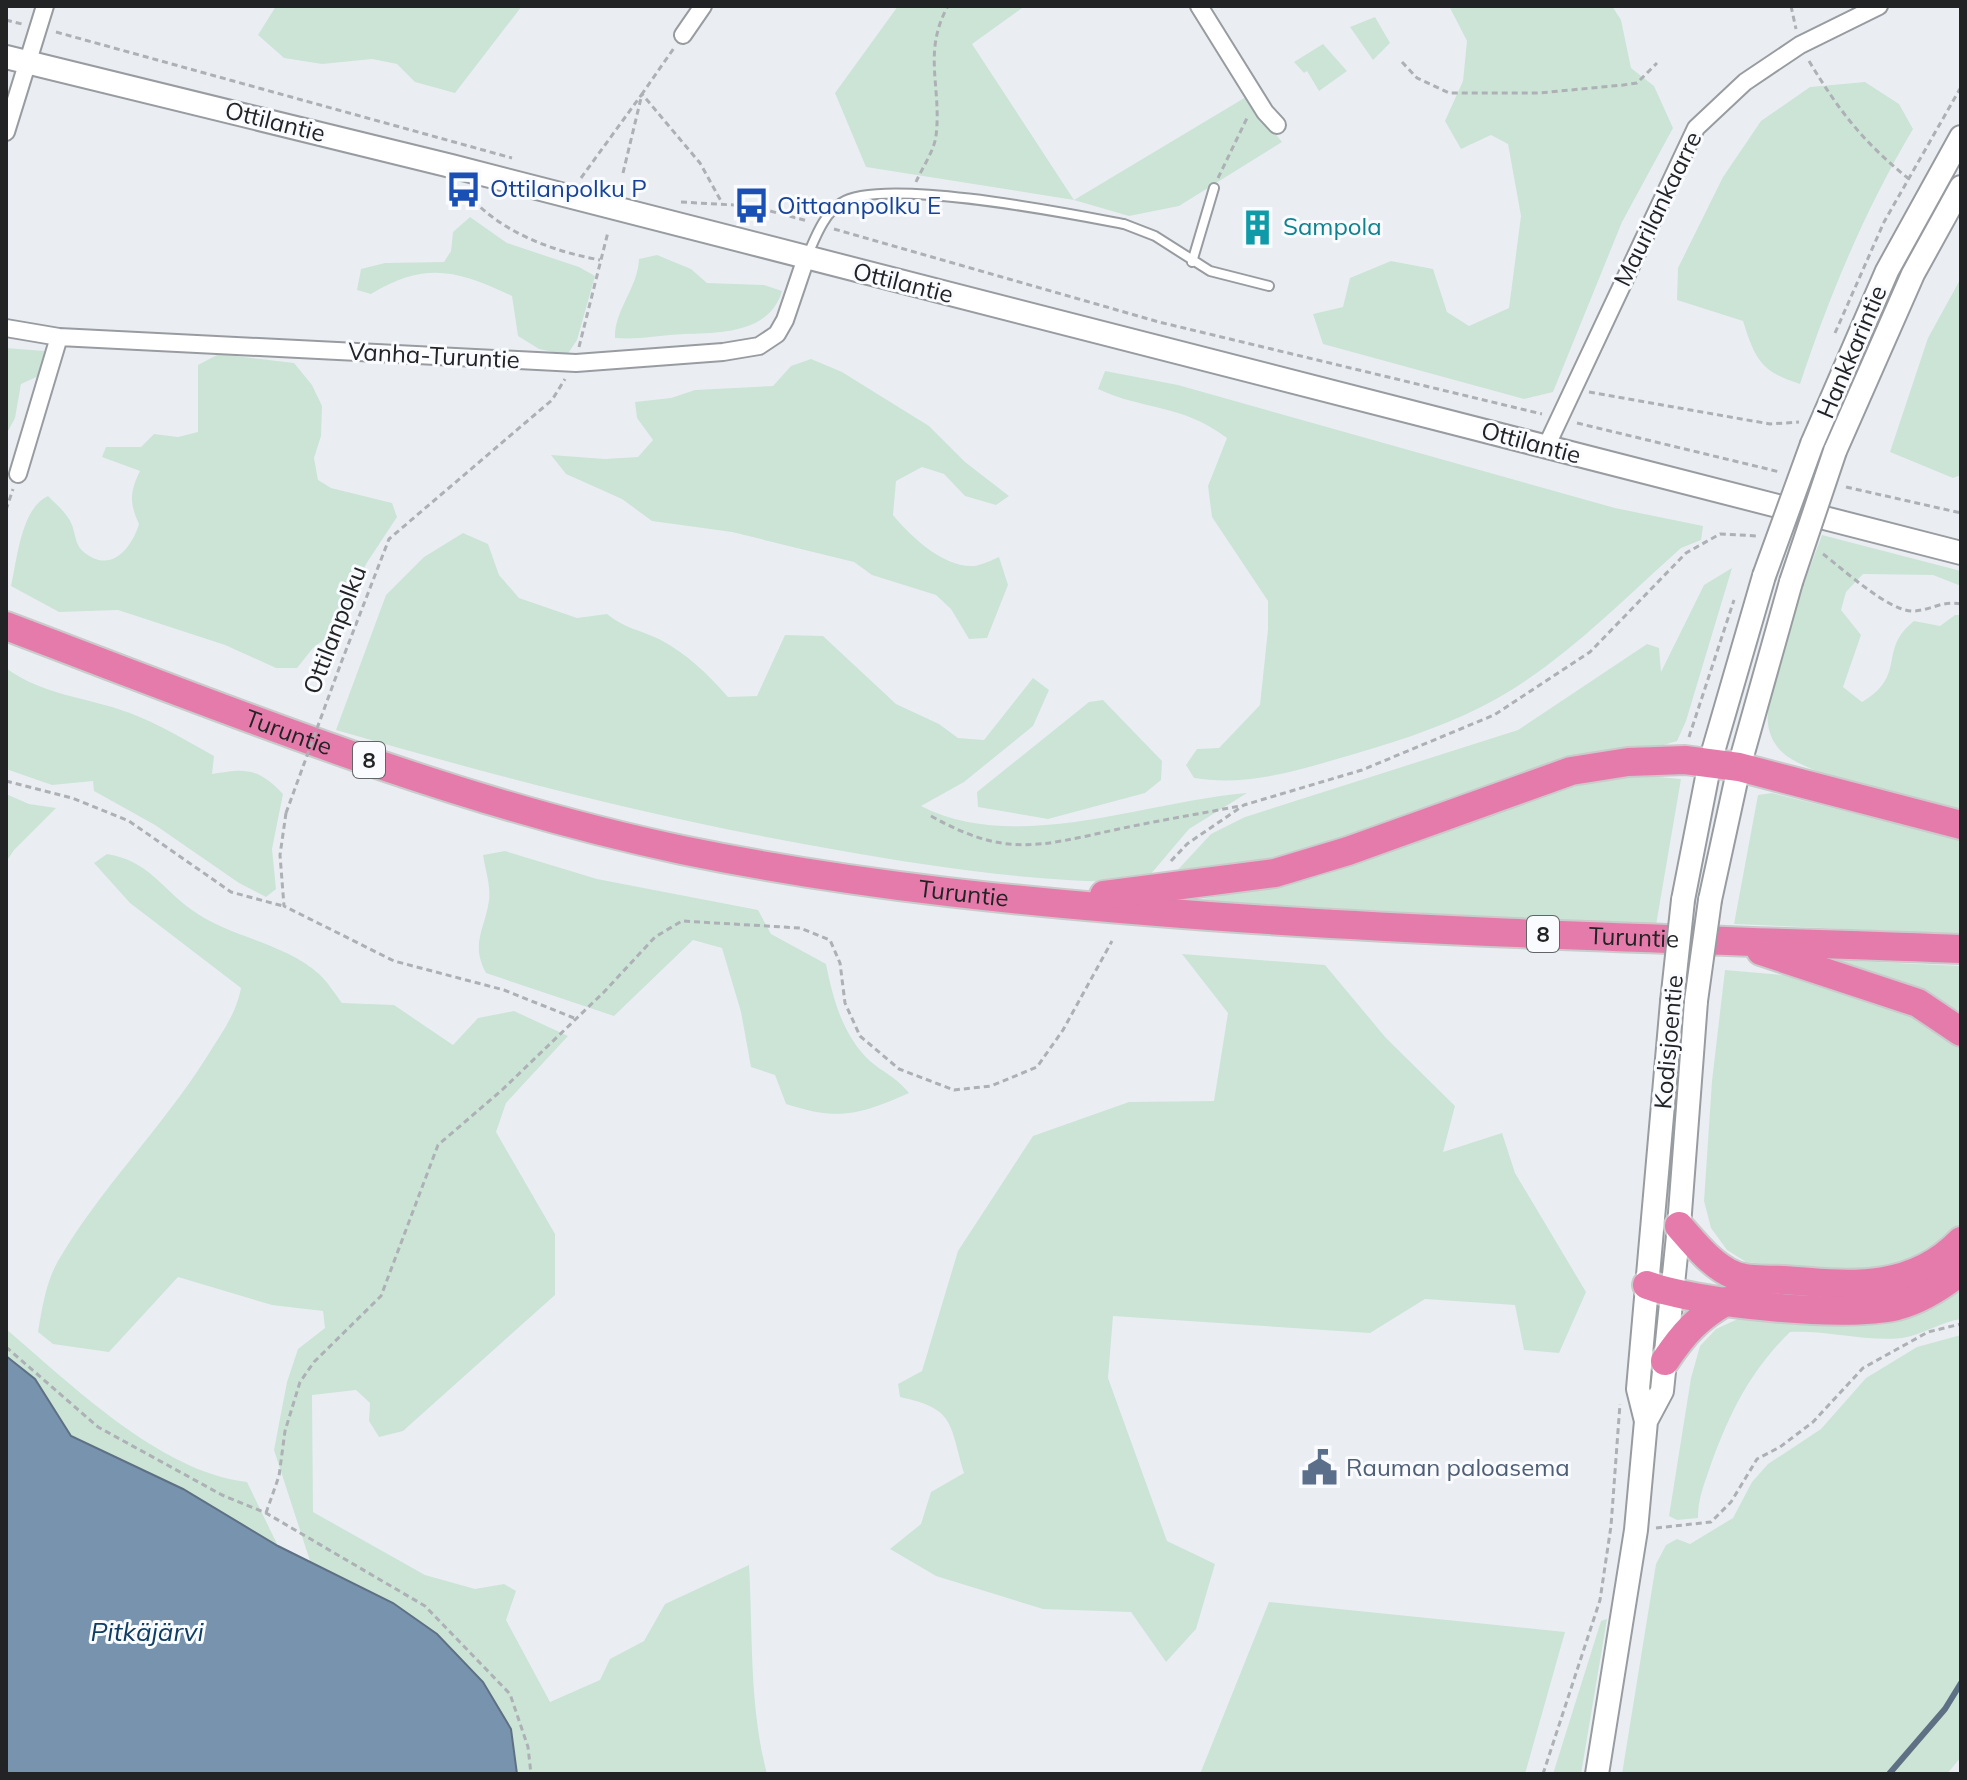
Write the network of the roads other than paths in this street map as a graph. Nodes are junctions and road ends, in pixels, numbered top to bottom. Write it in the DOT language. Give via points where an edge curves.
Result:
graph roads {
  1 [pos="45,6"];
  2 [pos="703,6"];
  3 [pos="1199,6"];
  4 [pos="1879,6"];
  5 [pos="683,35"];
  6 [pos="16,59"];
  7 [pos="1277,125"];
  8 [pos="6,132"];
  9 [pos="1961,137"];
  10 [pos="1961,187"];
  11 [pos="1214,188"];
  12 [pos="806,258"];
  13 [pos="1192,262"];
  14 [pos="1269,286"];
  15 [pos="6,328"];
  16 [pos="59,337"];
  17 [pos="1546,447"];
  18 [pos="18,474"];
  19 [pos="1961,553"];
  20 [pos="1764,576"];
  21 [pos="1791,582"];
  22 [pos="6,626"];
  23 [pos="1698,761"];
  24 [pos="1739,767"];
  25 [pos="1961,825"];
  26 [pos="1031,903"];
  27 [pos="1730,941"];
  28 [pos="1961,949"];
  29 [pos="1961,1032"];
  30 [pos="1679,1226"];
  31 [pos="1961,1241"];
  32 [pos="1961,1271"];
  33 [pos="1664,1286"];
  34 [pos="1731,1288"];
  35 [pos="1665,1361"];
  36 [pos="1646,1421"];
  37 [pos="1597,1774"];
  1 -- 6 [label="street" via="39,27"];
  2 -- 5 [label="street"];
  3 -- 7 [label="street"];
  4 -- 17 [label="street, Maurilankaarre" via="1800,45 1718,104 1696,128"];
  6 -- 8 [label="street"];
  6 -- 12 [label="main road, Ottilantie"];
  9 -- 20 [label="main road, Hankkarintie, bridge" via="1887,271 1812,444"];
  10 -- 21 [label="main road, Hankkarintie, bridge" via="1913,274 1835,451"];
  11 -- 13 [label="lane"];
  12 -- 13 [label="lane" via="821,225 839,203 860,195 911,193 1124,224 1155,236"];
  12 -- 16 [label="street, Vanha-Turuntie" via="785,320 777,334 759,346 576,363"];
  12 -- 17 [label="main road, Ottilantie"];
  13 -- 14 [label="lane"];
  15 -- 16 [label="street, Vanha-Turuntie"];
  16 -- 18 [label="street"];
  17 -- 19 [label="main road, Ottilantie"];
  20 -- 23 [label="main road, Kodisjoentie"];
  21 -- 24 [label="main road, Kodisjoentie"];
  22 -- 26 [label="highway, Turuntie / 8" via="262,723 534,814 795,872"];
  23 -- 24 [label="highway"];
  23 -- 26 [label="highway" via="1628,762 1571,771 1275,873"];
  23 -- 33 [label="main road, Kodisjoentie, bridge" via="1672,1002"];
  24 -- 25 [label="highway"];
  24 -- 30 [label="main road, Kodisjoentie, bridge" via="1710,900 1696,1001"];
  26 -- 27 [label="highway, Turuntie / 8" via="1357,927"];
  27 -- 28 [label="highway, Turuntie / 8"];
  27 -- 29 [label="highway" via="1883,988 1918,1003"];
  30 -- 33 [label="main road, Kodisjoentie"];
  30 -- 34 [label="highway"];
  31 -- 34 [label="highway" via="1933,1265 1881,1283"];
  32 -- 34 [label="highway" via="1932,1292 1894,1307 1828,1310"];
  33 -- 34 [label="highway"];
  33 -- 35 [label="main road, Kodisjoentie"];
  33 -- 36 [label="main road, Kodisjoentie" via="1638,1389"];
  34 -- 35 [label="highway" via="1694,1322"];
  35 -- 36 [label="main road, Kodisjoentie" via="1662,1391"];
  36 -- 37 [label="main road, Kodisjoentie" via="1636,1530"];
}
